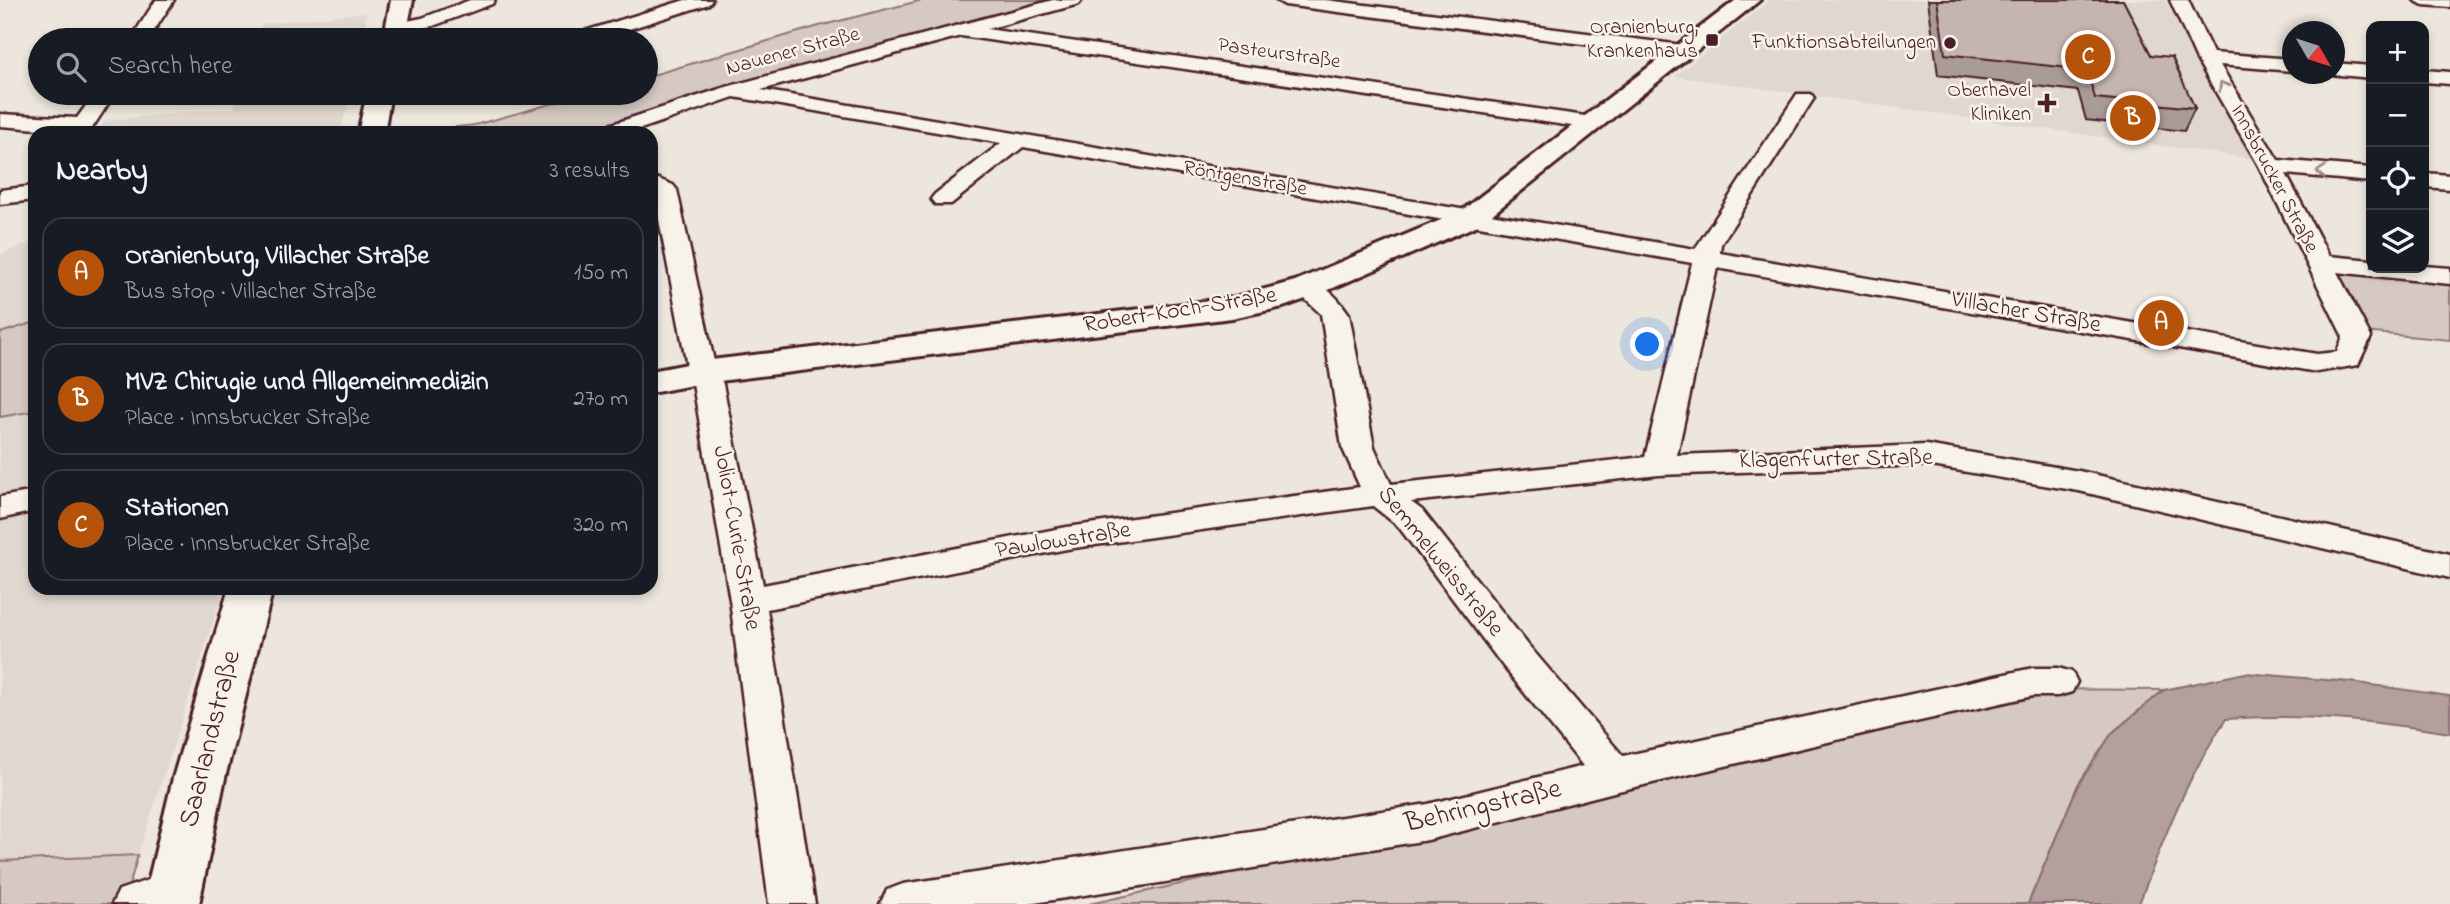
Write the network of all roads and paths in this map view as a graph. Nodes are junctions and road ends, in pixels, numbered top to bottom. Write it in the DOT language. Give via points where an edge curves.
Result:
graph roads {
  1 [pos="165,0"];
  2 [pos="402,0"];
  3 [pos="486,0"];
  4 [pos="703,0"];
  5 [pos="1073,0"];
  6 [pos="1285,0"];
  7 [pos="1749,0"];
  8 [pos="2179,0"];
  9 [pos="2423,0"];
  10 [pos="2450,2"];
  11 [pos="147,28"];
  12 [pos="397,28"];
  13 [pos="412,28"];
  14 [pos="614,28"];
  15 [pos="960,30"];
  16 [pos="1682,51"];
  17 [pos="2206,58"];
  18 [pos="2282,64"];
  19 [pos="2345,70"];
  20 [pos="2366,72"];
  21 [pos="2429,76"];
  22 [pos="2450,78"];
  23 [pos="733,91"];
  24 [pos="1804,97"];
  25 [pos="97,105"];
  26 [pos="377,105"];
  27 [pos="0,120"];
  28 [pos="1592,124"];
  29 [pos="54,126"];
  30 [pos="83,126"];
  31 [pos="372,126"];
  32 [pos="629,126"];
  33 [pos="1019,140"];
  34 [pos="2270,166"];
  35 [pos="2366,176"];
  36 [pos="2429,180"];
  37 [pos="2450,182"];
  38 [pos="658,186"];
  39 [pos="28,194"];
  40 [pos="0,197"];
  41 [pos="943,199"];
  42 [pos="1470,218"];
  43 [pos="1705,258"];
  44 [pos="2320,263"];
  45 [pos="2450,276"];
  46 [pos="1306,288"];
  47 [pos="2348,359"];
  48 [pos="703,372"];
  49 [pos="658,381"];
  50 [pos="1659,465"];
  51 [pos="1380,495"];
  52 [pos="28,502"];
  53 [pos="0,508"];
  54 [pos="2450,566"];
  55 [pos="249,595"];
  56 [pos="748,600"];
  57 [pos="2058,682"];
  58 [pos="1615,775"];
  59 [pos="160,900"];
  60 [pos="792,904"];
  61 [pos="903,904"];
  1 -- 11 [label="street"];
  2 -- 12 [label="street"];
  3 -- 13 [label="street"];
  4 -- 14 [label="street"];
  5 -- 15 [label="street, Nauener Straße"];
  6 -- 16 [label="street"];
  7 -- 16 [label="street, Robert-Koch-Straße"];
  8 -- 17 [label="street, Innsbrucker Straße"];
  9 -- 10 [label="street"];
  15 -- 23 [label="street, Nauener Straße"];
  15 -- 28 [label="street, Pasteurstraße"];
  16 -- 28 [label="street, Robert-Koch-Straße"];
  17 -- 18 [label="street"];
  34 -- 17 [label="street, Innsbrucker Straße, one-way"];
  19 -- 20 [label="street"];
  21 -- 22 [label="street"];
  23 -- 32 [label="street, Nauener Straße"];
  23 -- 33 [label="street, Röntgenstraße"];
  24 -- 43 [label="street" via="1709,244"];
  25 -- 30 [label="street"];
  26 -- 31 [label="street"];
  27 -- 29 [label="street"];
  28 -- 42 [label="street, Robert-Koch-Straße"];
  33 -- 41 [label="street"];
  33 -- 42 [label="street, Röntgenstraße"];
  35 -- 34 [label="street, one-way"];
  34 -- 44 [label="street, Innsbrucker Straße"];
  36 -- 37 [label="street"];
  38 -- 48 [label="street, Joliot-Curie-Straße" via="665,190"];
  39 -- 40 [label="street"];
  42 -- 43 [label="street, Villacher Straße"];
  42 -- 46 [label="street, Robert-Koch-Straße"];
  43 -- 47 [label="street, Villacher Straße" via="2317,363"];
  43 -- 50 [label="street"];
  44 -- 45 [label="street"];
  44 -- 47 [label="street, Innsbrucker Straße" via="2357,337"];
  46 -- 48 [label="street, Robert-Koch-Straße" via="1232,308"];
  46 -- 51 [label="street, Semmelweisstraße" via="1327,302 1335,314 1358,447"];
  48 -- 49 [label="street, Robert-Koch-Straße"];
  48 -- 56 [label="street, Joliot-Curie-Straße"];
  50 -- 51 [label="street, Klagenfurter Straße"];
  50 -- 54 [label="street, Klagenfurter Straße" via="1926,455 2079,481"];
  51 -- 56 [label="street, Pawlowstraße" via="1067,538"];
  51 -- 58 [label="street, Semmelweisstraße" via="1410,519"];
  52 -- 53 [label="street"];
  55 -- 59 [label="street, Saarlandstraße"];
  56 -- 60 [label="street, Joliot-Curie-Straße"];
  57 -- 58 [label="street, Behringstraße" via="2033,682"];
  58 -- 61 [label="street, Behringstraße" via="1428,822"];
}
